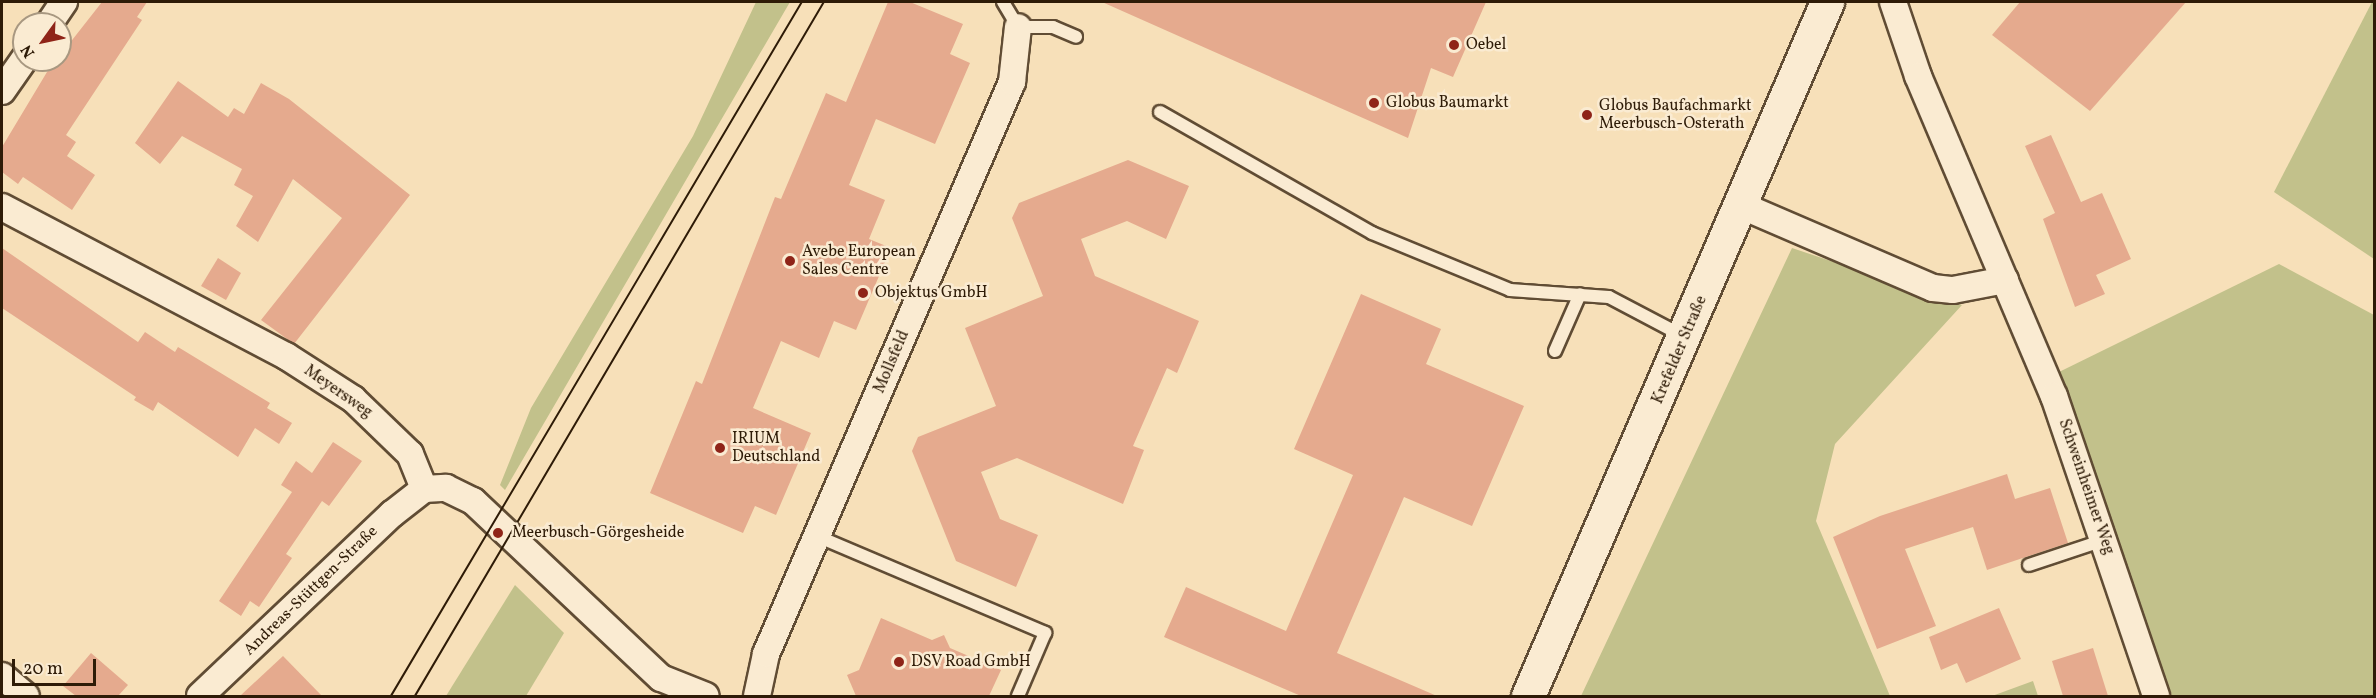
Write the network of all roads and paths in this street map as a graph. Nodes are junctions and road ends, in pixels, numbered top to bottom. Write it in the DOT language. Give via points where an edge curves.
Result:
graph roads {
  1 [pos="1003,2"];
  2 [pos="1827,2"];
  3 [pos="1893,2"];
  4 [pos="1018,27"];
  5 [pos="1077,37"];
  6 [pos="15,72"];
  7 [pos="2,92"];
  8 [pos="1160,112"];
  9 [pos="1740,205"];
  10 [pos="2,207"];
  11 [pos="2005,280"];
  12 [pos="1580,294"];
  13 [pos="1686,338"];
  14 [pos="1555,351"];
  15 [pos="424,489"];
  16 [pos="817,536"];
  17 [pos="2104,540"];
  18 [pos="2029,566"];
  19 [pos="2,676"];
  20 [pos="26,696"];
  21 [pos="200,696"];
  22 [pos="706,696"];
  23 [pos="757,696"];
  24 [pos="1018,696"];
  25 [pos="1528,696"];
  26 [pos="2156,696"];
  1 -- 4 [label="lane"];
  2 -- 9 [label="main road, Krefelder Straße"];
  3 -- 11 [label="street, Schweinheimer Weg" via="1918,76"];
  4 -- 5 [label="lane" via="1053,27"];
  4 -- 16 [label="street, Mollsfeld" via="1012,82"];
  6 -- 7 [label="street"];
  8 -- 12 [label="lane" via="1371,233 1510,290"];
  9 -- 11 [label="street" via="1933,288 1953,290"];
  9 -- 13 [label="main road, Krefelder Straße"];
  10 -- 15 [label="street, Meyersweg" via="286,356 353,399 410,454"];
  11 -- 17 [label="street, Schweinheimer Weg" via="2054,396"];
  12 -- 13 [label="lane" via="1610,297"];
  12 -- 14 [label="lane"];
  13 -- 25 [label="main road, Krefelder Straße"];
  15 -- 21 [label="street, Andreas-Stüttgen-Straße" via="392,514"];
  15 -- 22 [label="street" via="446,488 484,509 626,636 661,678 682,679"];
  16 -- 23 [label="street, Mollsfeld" via="766,654"];
  16 -- 24 [label="lane" via="1045,633"];
  17 -- 18 [label="lane"];
  17 -- 26 [label="street, Schweinheimer Weg"];
  19 -- 20 [label="street"];
}
